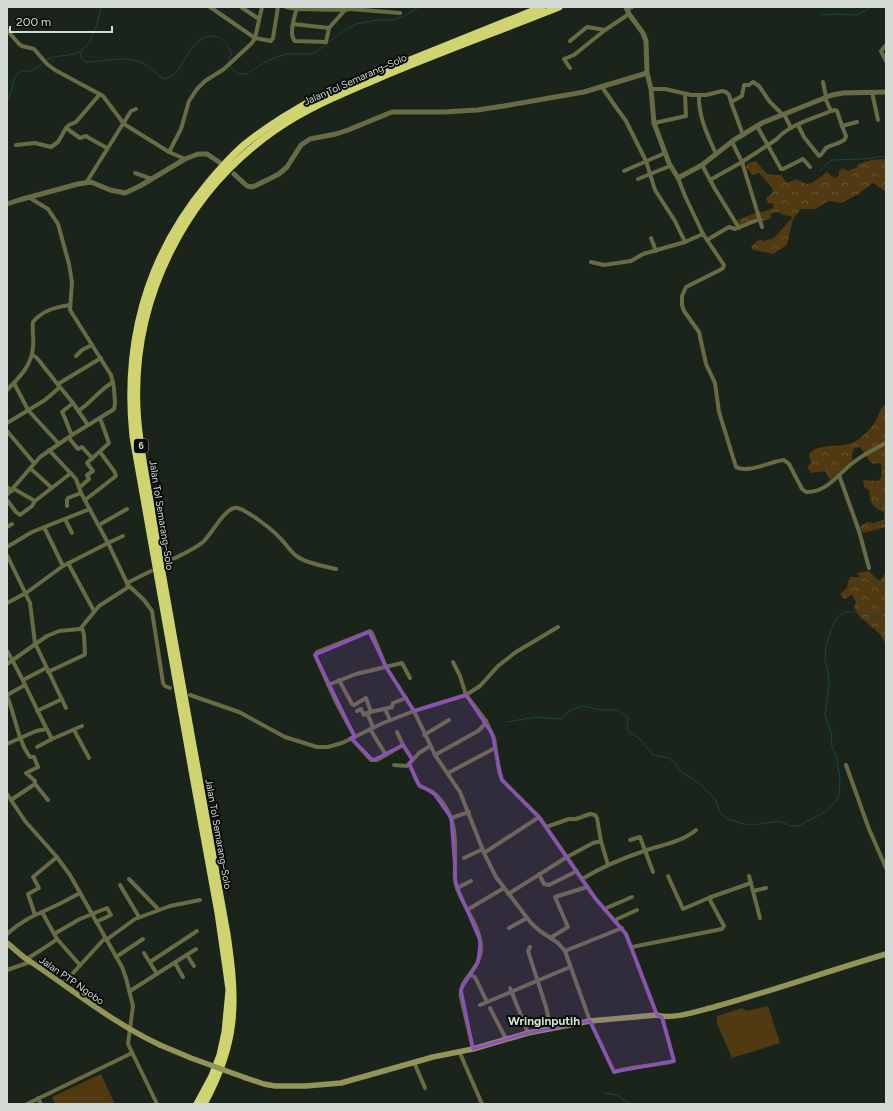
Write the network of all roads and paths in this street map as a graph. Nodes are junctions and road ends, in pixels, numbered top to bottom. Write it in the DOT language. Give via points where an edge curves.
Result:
graph roads {
  1 [pos="210,7"];
  2 [pos="241,7"];
  3 [pos="262,7"];
  4 [pos="278,7"];
  5 [pos="286,7"];
  6 [pos="542,7"];
  7 [pos="559,7"];
  8 [pos="297,8"];
  9 [pos="351,8"];
  10 [pos="629,9"];
  11 [pos="344,10"];
  12 [pos="400,13"];
  13 [pos="259,19"];
  14 [pos="293,24"];
  15 [pos="329,28"];
  16 [pos="7,30"];
  17 [pos="605,30"];
  18 [pos="255,38"];
  19 [pos="570,40"];
  20 [pos="886,45"];
  21 [pos="886,61"];
  22 [pos="570,68"];
  23 [pos="647,73"];
  24 [pos="823,82"];
  25 [pos="602,87"];
  26 [pos="651,89"];
  27 [pos="872,92"];
  28 [pos="886,92"];
  29 [pos="100,94"];
  30 [pos="686,94"];
  31 [pos="699,96"];
  32 [pos="826,97"];
  33 [pos="732,102"];
  34 [pos="136,109"];
  35 [pos="831,111"];
  36 [pos="783,114"];
  37 [pos="878,120"];
  38 [pos="857,122"];
  39 [pos="654,123"];
  40 [pos="124,124"];
  41 [pos="798,125"];
  42 [pos="757,126"];
  43 [pos="842,126"];
  44 [pos="66,128"];
  45 [pos="791,128"];
  46 [pos="743,135"];
  47 [pos="732,142"];
  48 [pos="16,145"];
  49 [pos="768,145"];
  50 [pos="107,148"];
  51 [pos="169,152"];
  52 [pos="665,153"];
  53 [pos="716,154"];
  54 [pos="185,159"];
  55 [pos="646,161"];
  56 [pos="219,162"];
  57 [pos="742,162"];
  58 [pos="702,165"];
  59 [pos="670,166"];
  60 [pos="810,167"];
  61 [pos="624,171"];
  62 [pos="135,173"];
  63 [pos="234,174"];
  64 [pos="651,174"];
  65 [pos="678,178"];
  66 [pos="638,179"];
  67 [pos="152,180"];
  68 [pos="710,180"];
  69 [pos="86,183"];
  70 [pos="30,198"];
  71 [pos="7,204"];
  72 [pos="760,219"];
  73 [pos="762,227"];
  74 [pos="739,228"];
  75 [pos="703,234"];
  76 [pos="651,238"];
  77 [pos="707,240"];
  78 [pos="685,242"];
  79 [pos="656,251"];
  80 [pos="591,262"];
  81 [pos="70,305"];
  82 [pos="92,345"];
  83 [pos="33,355"];
  84 [pos="76,356"];
  85 [pos="101,358"];
  86 [pos="113,382"];
  87 [pos="14,383"];
  88 [pos="59,386"];
  89 [pos="7,390"];
  90 [pos="73,403"];
  91 [pos="28,410"];
  92 [pos="78,411"];
  93 [pos="100,418"];
  94 [pos="7,423"];
  95 [pos="88,425"];
  96 [pos="7,431"];
  97 [pos="70,436"];
  98 [pos="886,443"];
  99 [pos="59,444"];
  100 [pos="49,450"];
  101 [pos="100,452"];
  102 [pos="92,458"];
  103 [pos="34,463"];
  104 [pos="30,468"];
  105 [pos="71,473"];
  106 [pos="839,475"];
  107 [pos="7,487"];
  108 [pos="80,487"];
  109 [pos="52,488"];
  110 [pos="13,490"];
  111 [pos="81,492"];
  112 [pos="7,495"];
  113 [pos="7,500"];
  114 [pos="85,500"];
  115 [pos="35,501"];
  116 [pos="67,506"];
  117 [pos="90,509"];
  118 [pos="127,509"];
  119 [pos="65,519"];
  120 [pos="12,524"];
  121 [pos="99,525"];
  122 [pos="7,527"];
  123 [pos="44,527"];
  124 [pos="72,533"];
  125 [pos="123,536"];
  126 [pos="108,543"];
  127 [pos="7,547"];
  128 [pos="7,555"];
  129 [pos="8,560"];
  130 [pos="68,563"];
  131 [pos="165,563"];
  132 [pos="63,566"];
  133 [pos="870,568"];
  134 [pos="336,569"];
  135 [pos="151,571"];
  136 [pos="128,584"];
  137 [pos="26,593"];
  138 [pos="7,603"];
  139 [pos="94,611"];
  140 [pos="558,627"];
  141 [pos="82,628"];
  142 [pos="35,643"];
  143 [pos="7,651"];
  144 [pos="13,661"];
  145 [pos="453,662"];
  146 [pos="7,664"];
  147 [pos="386,667"];
  148 [pos="46,668"];
  149 [pos="48,672"];
  150 [pos="410,678"];
  151 [pos="23,680"];
  152 [pos="339,680"];
  153 [pos="25,685"];
  154 [pos="328,685"];
  155 [pos="170,688"];
  156 [pos="190,695"];
  157 [pos="466,695"];
  158 [pos="7,696"];
  159 [pos="406,698"];
  160 [pos="62,699"];
  161 [pos="66,708"];
  162 [pos="385,709"];
  163 [pos="37,711"];
  164 [pos="357,711"];
  165 [pos="414,711"];
  166 [pos="369,713"];
  167 [pos="390,720"];
  168 [pos="449,720"];
  169 [pos="486,721"];
  170 [pos="82,726"];
  171 [pos="371,728"];
  172 [pos="46,729"];
  173 [pos="74,730"];
  174 [pos="397,732"];
  175 [pos="424,735"];
  176 [pos="353,737"];
  177 [pos="22,738"];
  178 [pos="52,739"];
  179 [pos="7,744"];
  180 [pos="403,745"];
  181 [pos="430,746"];
  182 [pos="37,747"];
  183 [pos="495,748"];
  184 [pos="386,754"];
  185 [pos="435,755"];
  186 [pos="89,758"];
  187 [pos="412,759"];
  188 [pos="409,764"];
  189 [pos="394,765"];
  190 [pos="846,765"];
  191 [pos="448,773"];
  192 [pos="35,784"];
  193 [pos="7,794"];
  194 [pos="11,800"];
  195 [pos="48,800"];
  196 [pos="469,812"];
  197 [pos="539,817"];
  198 [pos="451,818"];
  199 [pos="546,827"];
  200 [pos="696,830"];
  201 [pos="630,840"];
  202 [pos="601,841"];
  203 [pos="484,851"];
  204 [pos="645,851"];
  205 [pos="57,857"];
  206 [pos="567,857"];
  207 [pos="464,858"];
  208 [pos="608,865"];
  209 [pos="886,868"];
  210 [pos="577,872"];
  211 [pos="653,872"];
  212 [pos="539,874"];
  213 [pos="668,876"];
  214 [pos="749,876"];
  215 [pos="129,879"];
  216 [pos="582,879"];
  217 [pos="471,882"];
  218 [pos="751,883"];
  219 [pos="120,885"];
  220 [pos="587,887"];
  221 [pos="457,888"];
  222 [pos="504,888"];
  223 [pos="766,888"];
  224 [pos="753,891"];
  225 [pos="80,893"];
  226 [pos="508,894"];
  227 [pos="711,897"];
  228 [pos="632,898"];
  229 [pos="200,900"];
  230 [pos="604,909"];
  231 [pos="159,910"];
  232 [pos="467,910"];
  233 [pos="637,910"];
  234 [pos="42,912"];
  235 [pos="92,914"];
  236 [pos="35,915"];
  237 [pos="139,917"];
  238 [pos="527,918"];
  239 [pos="760,918"];
  240 [pos="615,920"];
  241 [pos="96,922"];
  242 [pos="509,928"];
  243 [pos="622,928"];
  244 [pos="197,931"];
  245 [pos="7,934"];
  246 [pos="54,934"];
  247 [pos="550,938"];
  248 [pos="57,939"];
  249 [pos="106,939"];
  250 [pos="143,939"];
  251 [pos="7,943"];
  252 [pos="530,947"];
  253 [pos="632,947"];
  254 [pos="196,949"];
  255 [pos="565,951"];
  256 [pos="144,953"];
  257 [pos="886,954"];
  258 [pos="187,955"];
  259 [pos="116,957"];
  260 [pos="28,960"];
  261 [pos="150,962"];
  262 [pos="175,963"];
  263 [pos="80,965"];
  264 [pos="194,966"];
  265 [pos="570,967"];
  266 [pos="7,970"];
  267 [pos="157,974"];
  268 [pos="470,975"];
  269 [pos="183,977"];
  270 [pos="537,980"];
  271 [pos="63,984"];
  272 [pos="511,990"];
  273 [pos="130,991"];
  274 [pos="487,1002"];
  275 [pos="480,1005"];
  276 [pos="490,1008"];
  277 [pos="660,1016"];
  278 [pos="590,1021"];
  279 [pos="129,1029"];
  280 [pos="552,1029"];
  281 [pos="528,1033"];
  282 [pos="506,1039"];
  283 [pos="473,1048"];
  284 [pos="459,1052"];
  285 [pos="132,1053"];
  286 [pos="414,1062"];
  287 [pos="425,1088"];
  288 [pos="38,1098"];
  289 [pos="27,1104"];
  290 [pos="41,1104"];
  291 [pos="157,1104"];
  292 [pos="197,1104"];
  293 [pos="204,1104"];
  294 [pos="482,1104"];
  1 -- 18 [label="street"];
  2 -- 13 [label="street"];
  3 -- 13 [label="street"];
  4 -- 18 [label="street" via="273,38 270,41"];
  5 -- 8 [label="street"];
  6 -- 292 [label="highway, Jalan Tol Semarang–Solo / 6" via="318,97 267,127 243,146 198,195 171,235 147,290 135,334 131,370 130,408 133,437 218,913 229,990 220,1055"];
  7 -- 293 [label="highway, Jalan Tol Semarang–Solo / 6" via="318,104 274,130 225,173 191,215 162,266 142,333 138,362 139,433 227,934 234,998 233,1023 228,1046"];
  8 -- 11 [label="street"];
  8 -- 14 [label="street"];
  9 -- 11 [label="street"];
  9 -- 12 [label="street"];
  10 -- 17 [label="street"];
  10 -- 23 [label="street" via="646,41"];
  11 -- 15 [label="street"];
  13 -- 18 [label="street"];
  14 -- 15 [label="street"];
  14 -- 15 [label="street" via="292,36 295,41 326,42"];
  16 -- 29 [label="street" via="19,44 34,49 55,70"];
  17 -- 19 [label="street" via="587,27"];
  17 -- 22 [label="street" via="574,55 564,59"];
  18 -- 51 [label="street" via="230,64 204,81 194,92 182,129"];
  20 -- 21 [label="street" via="881,51"];
  23 -- 25 [label="street"];
  23 -- 26 [label="street"];
  24 -- 32 [label="street"];
  25 -- 55 [label="street" via="626,121"];
  25 -- 63 [label="street" via="477,110 392,112 348,130 310,139 299,148 287,167 279,174 257,185 247,186"];
  26 -- 30 [label="street"];
  26 -- 39 [label="street"];
  27 -- 28 [label="street"];
  27 -- 32 [label="street" via="843,93"];
  27 -- 37 [label="street"];
  29 -- 40 [label="street"];
  29 -- 44 [label="street" via="76,122"];
  30 -- 31 [label="street"];
  30 -- 39 [label="street" via="686,116"];
  31 -- 33 [label="street" via="722,91 729,95"];
  31 -- 53 [label="street" via="702,118"];
  32 -- 35 [label="street"];
  32 -- 36 [label="street"];
  33 -- 36 [label="street" via="742,96 744,85 753,82"];
  33 -- 46 [label="street"];
  34 -- 40 [label="street" via="131,111"];
  35 -- 41 [label="street"];
  35 -- 43 [label="street" via="837,111"];
  36 -- 42 [label="street"];
  36 -- 45 [label="street"];
  38 -- 43 [label="street"];
  39 -- 52 [label="street"];
  40 -- 50 [label="street"];
  40 -- 51 [label="street"];
  41 -- 43 [label="street" via="819,156 827,148 845,139"];
  41 -- 45 [label="street"];
  42 -- 46 [label="street"];
  42 -- 49 [label="street"];
  44 -- 48 [label="street" via="58,142 51,147 35,143"];
  44 -- 50 [label="street" via="80,138 86,136"];
  45 -- 49 [label="street"];
  46 -- 47 [label="street"];
  47 -- 53 [label="street"];
  47 -- 57 [label="street"];
  49 -- 57 [label="street"];
  49 -- 60 [label="street" via="782,170 803,159"];
  50 -- 69 [label="street"];
  51 -- 54 [label="street"];
  52 -- 55 [label="street"];
  52 -- 59 [label="street"];
  53 -- 58 [label="street"];
  54 -- 56 [label="street" via="204,153"];
  54 -- 67 [label="street"];
  55 -- 61 [label="street"];
  55 -- 64 [label="street"];
  57 -- 68 [label="street"];
  57 -- 72 [label="street"];
  58 -- 65 [label="street"];
  58 -- 68 [label="street"];
  59 -- 64 [label="street"];
  59 -- 65 [label="street"];
  62 -- 67 [label="street"];
  64 -- 66 [label="street"];
  64 -- 78 [label="street" via="655,190"];
  65 -- 75 [label="street"];
  67 -- 69 [label="street" via="125,193 92,182"];
  68 -- 74 [label="street"];
  69 -- 70 [label="street"];
  70 -- 71 [label="street"];
  70 -- 81 [label="street" via="48,209 58,224 72,282"];
  72 -- 73 [label="street"];
  72 -- 74 [label="street"];
  74 -- 77 [label="street" via="734,230 729,226"];
  75 -- 77 [label="street"];
  75 -- 78 [label="street"];
  76 -- 79 [label="street"];
  77 -- 106 [label="street" via="724,267 688,285 683,292 682,305 699,332 736,467 747,469 784,460 789,464 802,489 808,493 826,486"];
  78 -- 79 [label="street"];
  79 -- 80 [label="street" via="643,254 631,262 604,266"];
  81 -- 82 [label="street" via="72,313"];
  81 -- 83 [label="street" via="44,312 33,322"];
  82 -- 84 [label="street"];
  82 -- 85 [label="street"];
  83 -- 87 [label="street"];
  83 -- 88 [label="street"];
  85 -- 86 [label="street"];
  85 -- 88 [label="street"];
  86 -- 92 [label="street"];
  86 -- 93 [label="street" via="114,407"];
  87 -- 89 [label="street"];
  87 -- 91 [label="street"];
  88 -- 90 [label="street"];
  88 -- 91 [label="street"];
  90 -- 92 [label="street"];
  90 -- 97 [label="street" via="62,412"];
  91 -- 94 [label="street"];
  91 -- 99 [label="street"];
  92 -- 95 [label="street"];
  93 -- 95 [label="street"];
  93 -- 101 [label="street" via="109,442"];
  95 -- 97 [label="street"];
  96 -- 103 [label="street"];
  97 -- 99 [label="street"];
  97 -- 102 [label="street" via="78,449 83,447"];
  98 -- 106 [label="street" via="861,457"];
  99 -- 100 [label="street"];
  100 -- 103 [label="street"];
  100 -- 105 [label="street"];
  101 -- 102 [label="street"];
  101 -- 114 [label="street" via="116,476"];
  102 -- 108 [label="street" via="87,463 93,470 88,475 89,479"];
  103 -- 104 [label="street"];
  104 -- 109 [label="street"];
  104 -- 110 [label="street"];
  105 -- 108 [label="street"];
  105 -- 109 [label="street"];
  106 -- 133 [label="street"];
  107 -- 110 [label="street"];
  108 -- 111 [label="street"];
  109 -- 115 [label="street"];
  110 -- 112 [label="street"];
  110 -- 115 [label="street"];
  111 -- 114 [label="street"];
  111 -- 116 [label="street" via="68,498"];
  113 -- 115 [label="street" via="20,515"];
  114 -- 117 [label="street"];
  117 -- 119 [label="street"];
  117 -- 121 [label="street"];
  118 -- 121 [label="street"];
  119 -- 123 [label="street"];
  119 -- 124 [label="street"];
  120 -- 122 [label="street"];
  121 -- 126 [label="street"];
  123 -- 127 [label="street"];
  123 -- 132 [label="street"];
  125 -- 126 [label="street"];
  126 -- 130 [label="street"];
  126 -- 136 [label="street"];
  128 -- 129 [label="street"];
  129 -- 137 [label="street"];
  130 -- 132 [label="street"];
  130 -- 139 [label="street"];
  131 -- 134 [label="street" via="204,541 218,522 233,508 237,508 245,510 270,529 298,557"];
  132 -- 137 [label="street"];
  135 -- 136 [label="street"];
  136 -- 139 [label="street" via="124,590"];
  136 -- 155 [label="street" via="152,611 163,683"];
  137 -- 138 [label="street"];
  137 -- 142 [label="street" via="32,610"];
  139 -- 141 [label="street"];
  140 -- 157 [label="street" via="516,652 498,666 480,686"];
  141 -- 142 [label="street" via="59,631"];
  141 -- 149 [label="street" via="85,654"];
  142 -- 144 [label="street"];
  142 -- 148 [label="street"];
  143 -- 144 [label="street"];
  144 -- 146 [label="street"];
  144 -- 151 [label="street"];
  145 -- 157 [label="street"];
  147 -- 150 [label="street" via="402,663"];
  147 -- 152 [label="street"];
  147 -- 154 [label="street" via="372,633 369,632 316,653"];
  147 -- 159 [label="street"];
  148 -- 149 [label="street"];
  148 -- 151 [label="street"];
  149 -- 160 [label="street"];
  151 -- 153 [label="street"];
  152 -- 154 [label="street"];
  152 -- 166 [label="street" via="352,704 366,698"];
  153 -- 158 [label="street"];
  153 -- 163 [label="street"];
  154 -- 176 [label="street"];
  156 -- 176 [label="street" via="239,712 285,737 317,747 328,747"];
  157 -- 165 [label="street"];
  157 -- 169 [label="street"];
  158 -- 177 [label="street"];
  159 -- 162 [label="street"];
  159 -- 165 [label="street"];
  160 -- 161 [label="street"];
  160 -- 163 [label="street"];
  162 -- 166 [label="street"];
  162 -- 167 [label="street"];
  163 -- 172 [label="street"];
  164 -- 166 [label="street" via="362,709 364,715"];
  165 -- 167 [label="street"];
  165 -- 175 [label="street"];
  166 -- 171 [label="street"];
  167 -- 171 [label="street"];
  168 -- 175 [label="street"];
  169 -- 183 [label="street" via="494,738"];
  169 -- 185 [label="street" via="478,731"];
  170 -- 173 [label="street"];
  171 -- 176 [label="street"];
  171 -- 184 [label="street"];
  172 -- 177 [label="street"];
  172 -- 178 [label="street"];
  173 -- 178 [label="street"];
  173 -- 186 [label="street"];
  174 -- 180 [label="street"];
  175 -- 181 [label="street"];
  176 -- 184 [label="street" via="372,760"];
  177 -- 179 [label="street"];
  177 -- 192 [label="street" via="29,756 34,757 38,767 26,773"];
  178 -- 182 [label="street"];
  180 -- 184 [label="street"];
  180 -- 187 [label="street"];
  181 -- 185 [label="street"];
  181 -- 187 [label="street"];
  183 -- 191 [label="street"];
  183 -- 197 [label="street" via="502,780"];
  185 -- 191 [label="street"];
  187 -- 188 [label="street"];
  188 -- 189 [label="street"];
  188 -- 198 [label="street" via="419,785 434,794"];
  190 -- 209 [label="street"];
  191 -- 196 [label="street"];
  192 -- 194 [label="street"];
  192 -- 195 [label="street"];
  193 -- 194 [label="street"];
  194 -- 205 [label="street" via="28,825"];
  196 -- 198 [label="street"];
  196 -- 203 [label="street"];
  197 -- 199 [label="street"];
  197 -- 203 [label="street"];
  198 -- 221 [label="street" via="455,840"];
  199 -- 202 [label="street" via="569,819 595,815"];
  199 -- 206 [label="street"];
  200 -- 204 [label="street" via="668,844"];
  201 -- 204 [label="street" via="641,836"];
  202 -- 206 [label="street"];
  202 -- 208 [label="street"];
  203 -- 207 [label="street"];
  203 -- 222 [label="street"];
  204 -- 208 [label="street"];
  204 -- 211 [label="street"];
  205 -- 225 [label="street"];
  205 -- 236 [label="street" via="33,877 38,888 28,894"];
  206 -- 210 [label="street"];
  206 -- 212 [label="street"];
  208 -- 216 [label="street"];
  210 -- 212 [label="street" via="548,885 544,884"];
  210 -- 216 [label="street"];
  212 -- 226 [label="street"];
  213 -- 227 [label="street" via="683,909"];
  214 -- 218 [label="street"];
  215 -- 231 [label="street"];
  216 -- 220 [label="street"];
  217 -- 221 [label="street"];
  218 -- 224 [label="street"];
  218 -- 227 [label="street"];
  219 -- 237 [label="street"];
  220 -- 230 [label="street"];
  220 -- 247 [label="street" via="555,897 568,927"];
  221 -- 232 [label="street"];
  222 -- 226 [label="street"];
  222 -- 232 [label="street"];
  223 -- 224 [label="street"];
  224 -- 239 [label="street"];
  225 -- 234 [label="street"];
  225 -- 235 [label="street"];
  226 -- 238 [label="street"];
  227 -- 253 [label="street" via="710,900 724,926 722,929"];
  228 -- 230 [label="street"];
  229 -- 231 [label="street"];
  230 -- 240 [label="street"];
  231 -- 237 [label="street"];
  232 -- 268 [label="street" via="481,947 478,963"];
  233 -- 240 [label="street"];
  234 -- 236 [label="street"];
  234 -- 246 [label="street"];
  235 -- 241 [label="street"];
  235 -- 241 [label="street" via="107,908 110,915"];
  235 -- 246 [label="street"];
  236 -- 245 [label="street" via="20,922"];
  237 -- 249 [label="street"];
  238 -- 242 [label="street"];
  238 -- 247 [label="street"];
  240 -- 243 [label="street"];
  241 -- 249 [label="street"];
  243 -- 253 [label="street"];
  243 -- 255 [label="street"];
  244 -- 261 [label="street"];
  246 -- 248 [label="street"];
  247 -- 255 [label="street"];
  248 -- 260 [label="street"];
  248 -- 263 [label="street"];
  249 -- 259 [label="street"];
  249 -- 263 [label="street"];
  250 -- 259 [label="street"];
  251 -- 260 [label="main road, Jalan PTP Ngobo"];
  252 -- 270 [label="street" via="528,951"];
  253 -- 277 [label="street"];
  254 -- 258 [label="street"];
  255 -- 265 [label="street"];
  256 -- 261 [label="street"];
  257 -- 277 [label="main road, Jalan PTP Ngobo" via="750,997 696,1011"];
  258 -- 262 [label="street"];
  258 -- 264 [label="street"];
  259 -- 273 [label="street" via="125,973"];
  260 -- 266 [label="street"];
  260 -- 271 [label="main road, Jalan PTP Ngobo"];
  261 -- 267 [label="street"];
  262 -- 267 [label="street"];
  262 -- 269 [label="street"];
  263 -- 271 [label="street"];
  265 -- 270 [label="street"];
  265 -- 278 [label="street"];
  267 -- 273 [label="street"];
  268 -- 274 [label="street" via="475,977"];
  268 -- 283 [label="street" via="461,986 461,992"];
  270 -- 272 [label="street"];
  270 -- 280 [label="street"];
  271 -- 279 [label="main road, Jalan PTP Ngobo"];
  272 -- 274 [label="street"];
  272 -- 281 [label="street"];
  273 -- 279 [label="street" via="133,1009"];
  274 -- 275 [label="street"];
  276 -- 282 [label="street"];
  277 -- 278 [label="main road, Jalan PTP Ngobo"];
  277 -- 278 [label="street" via="674,1061 614,1072"];
  278 -- 280 [label="main road, Jalan PTP Ngobo"];
  279 -- 285 [label="street" via="127,1043"];
  279 -- 286 [label="main road, Jalan PTP Ngobo, bridge" via="191,1058 276,1086 341,1083"];
  280 -- 281 [label="main road, Jalan PTP Ngobo"];
  281 -- 282 [label="main road, Jalan PTP Ngobo"];
  282 -- 283 [label="main road, Jalan PTP Ngobo"];
  283 -- 284 [label="main road, Jalan PTP Ngobo"];
  284 -- 286 [label="main road, Jalan PTP Ngobo"];
  284 -- 294 [label="street"];
  285 -- 288 [label="street"];
  285 -- 291 [label="street"];
  286 -- 287 [label="street"];
  288 -- 289 [label="street"];
  288 -- 290 [label="street"];
}
